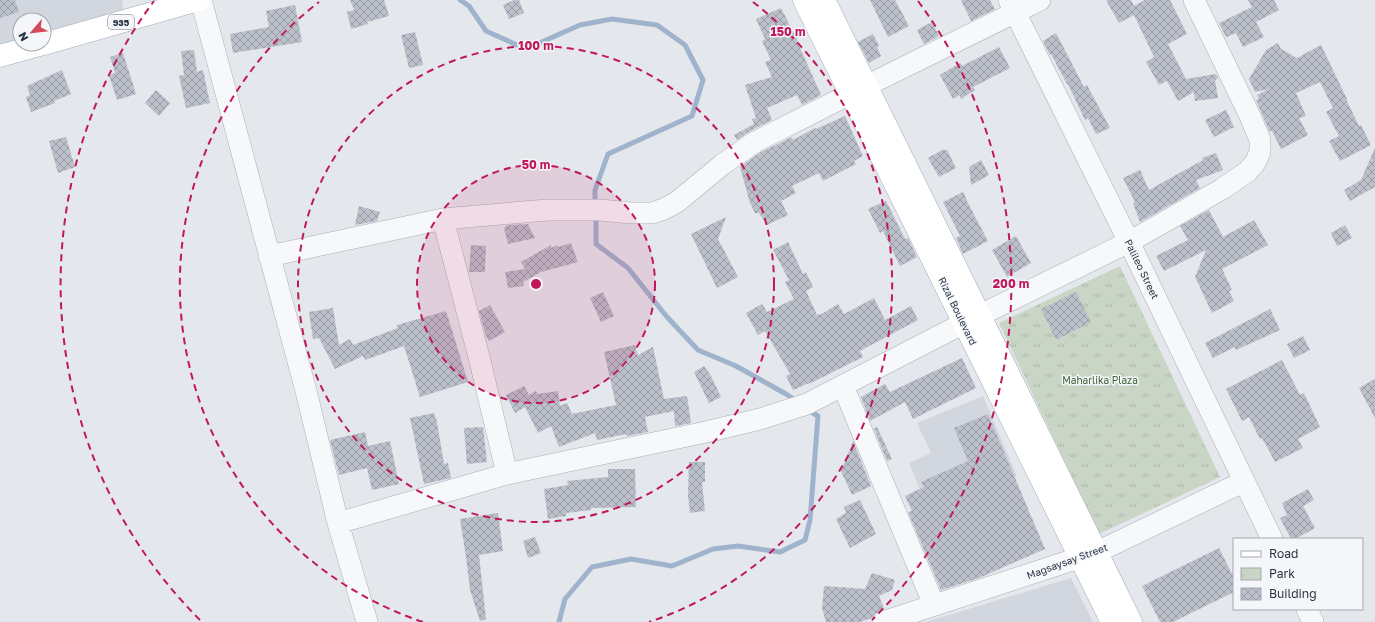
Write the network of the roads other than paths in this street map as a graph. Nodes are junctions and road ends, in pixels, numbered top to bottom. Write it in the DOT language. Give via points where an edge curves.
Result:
graph roads {
  1 [pos="199,0"];
  2 [pos="804,0"];
  3 [pos="824,0"];
  4 [pos="1040,0"];
  5 [pos="1194,0"];
  6 [pos="1012,6"];
  7 [pos="52,41"];
  8 [pos="14,52"];
  9 [pos="0,56"];
  10 [pos="858,90"];
  11 [pos="443,219"];
  12 [pos="1129,242"];
  13 [pos="269,256"];
  14 [pos="972,319"];
  15 [pos="843,386"];
  16 [pos="507,474"];
  17 [pos="1243,482"];
  18 [pos="338,523"];
  19 [pos="1271,538"];
  20 [pos="1089,555"];
  21 [pos="934,605"];
  22 [pos="1307,610"];
  23 [pos="367,622"];
  24 [pos="883,622"];
  25 [pos="1112,622"];
  26 [pos="1131,622"];
  27 [pos="1313,622"];
  1 -- 7 [label="main road, 935"];
  1 -- 13 [label="street"];
  2 -- 10 [label="main road, Rizal Boulevard"];
  3 -- 10 [label="main road, Rizal Boulevard"];
  4 -- 6 [label="street"];
  5 -- 12 [label="street" via="1250,116 1260,140 1260,152 1247,172"];
  6 -- 10 [label="street"];
  6 -- 12 [label="street, Palileo Street"];
  8 -- 9 [label="main road, 935"];
  10 -- 11 [label="street" via="755,142 723,164 677,202 652,213 547,210"];
  10 -- 14 [label="main road, Rizal Boulevard"];
  11 -- 13 [label="street"];
  11 -- 16 [label="street"];
  12 -- 14 [label="street"];
  12 -- 17 [label="street, Palileo Street"];
  13 -- 18 [label="street" via="306,391"];
  14 -- 15 [label="street"];
  14 -- 20 [label="main road, Rizal Boulevard"];
  15 -- 16 [label="street" via="799,407 760,419"];
  15 -- 21 [label="street"];
  16 -- 18 [label="street"];
  17 -- 19 [label="street, Palileo Street"];
  17 -- 20 [label="street, Magsaysay Street"];
  18 -- 23 [label="street"];
  20 -- 21 [label="street, Magsaysay Street"];
  20 -- 25 [label="main road, Rizal Boulevard"];
  20 -- 26 [label="main road, Rizal Boulevard"];
  21 -- 24 [label="street, Magsaysay Street"];
  22 -- 27 [label="street"];
}
